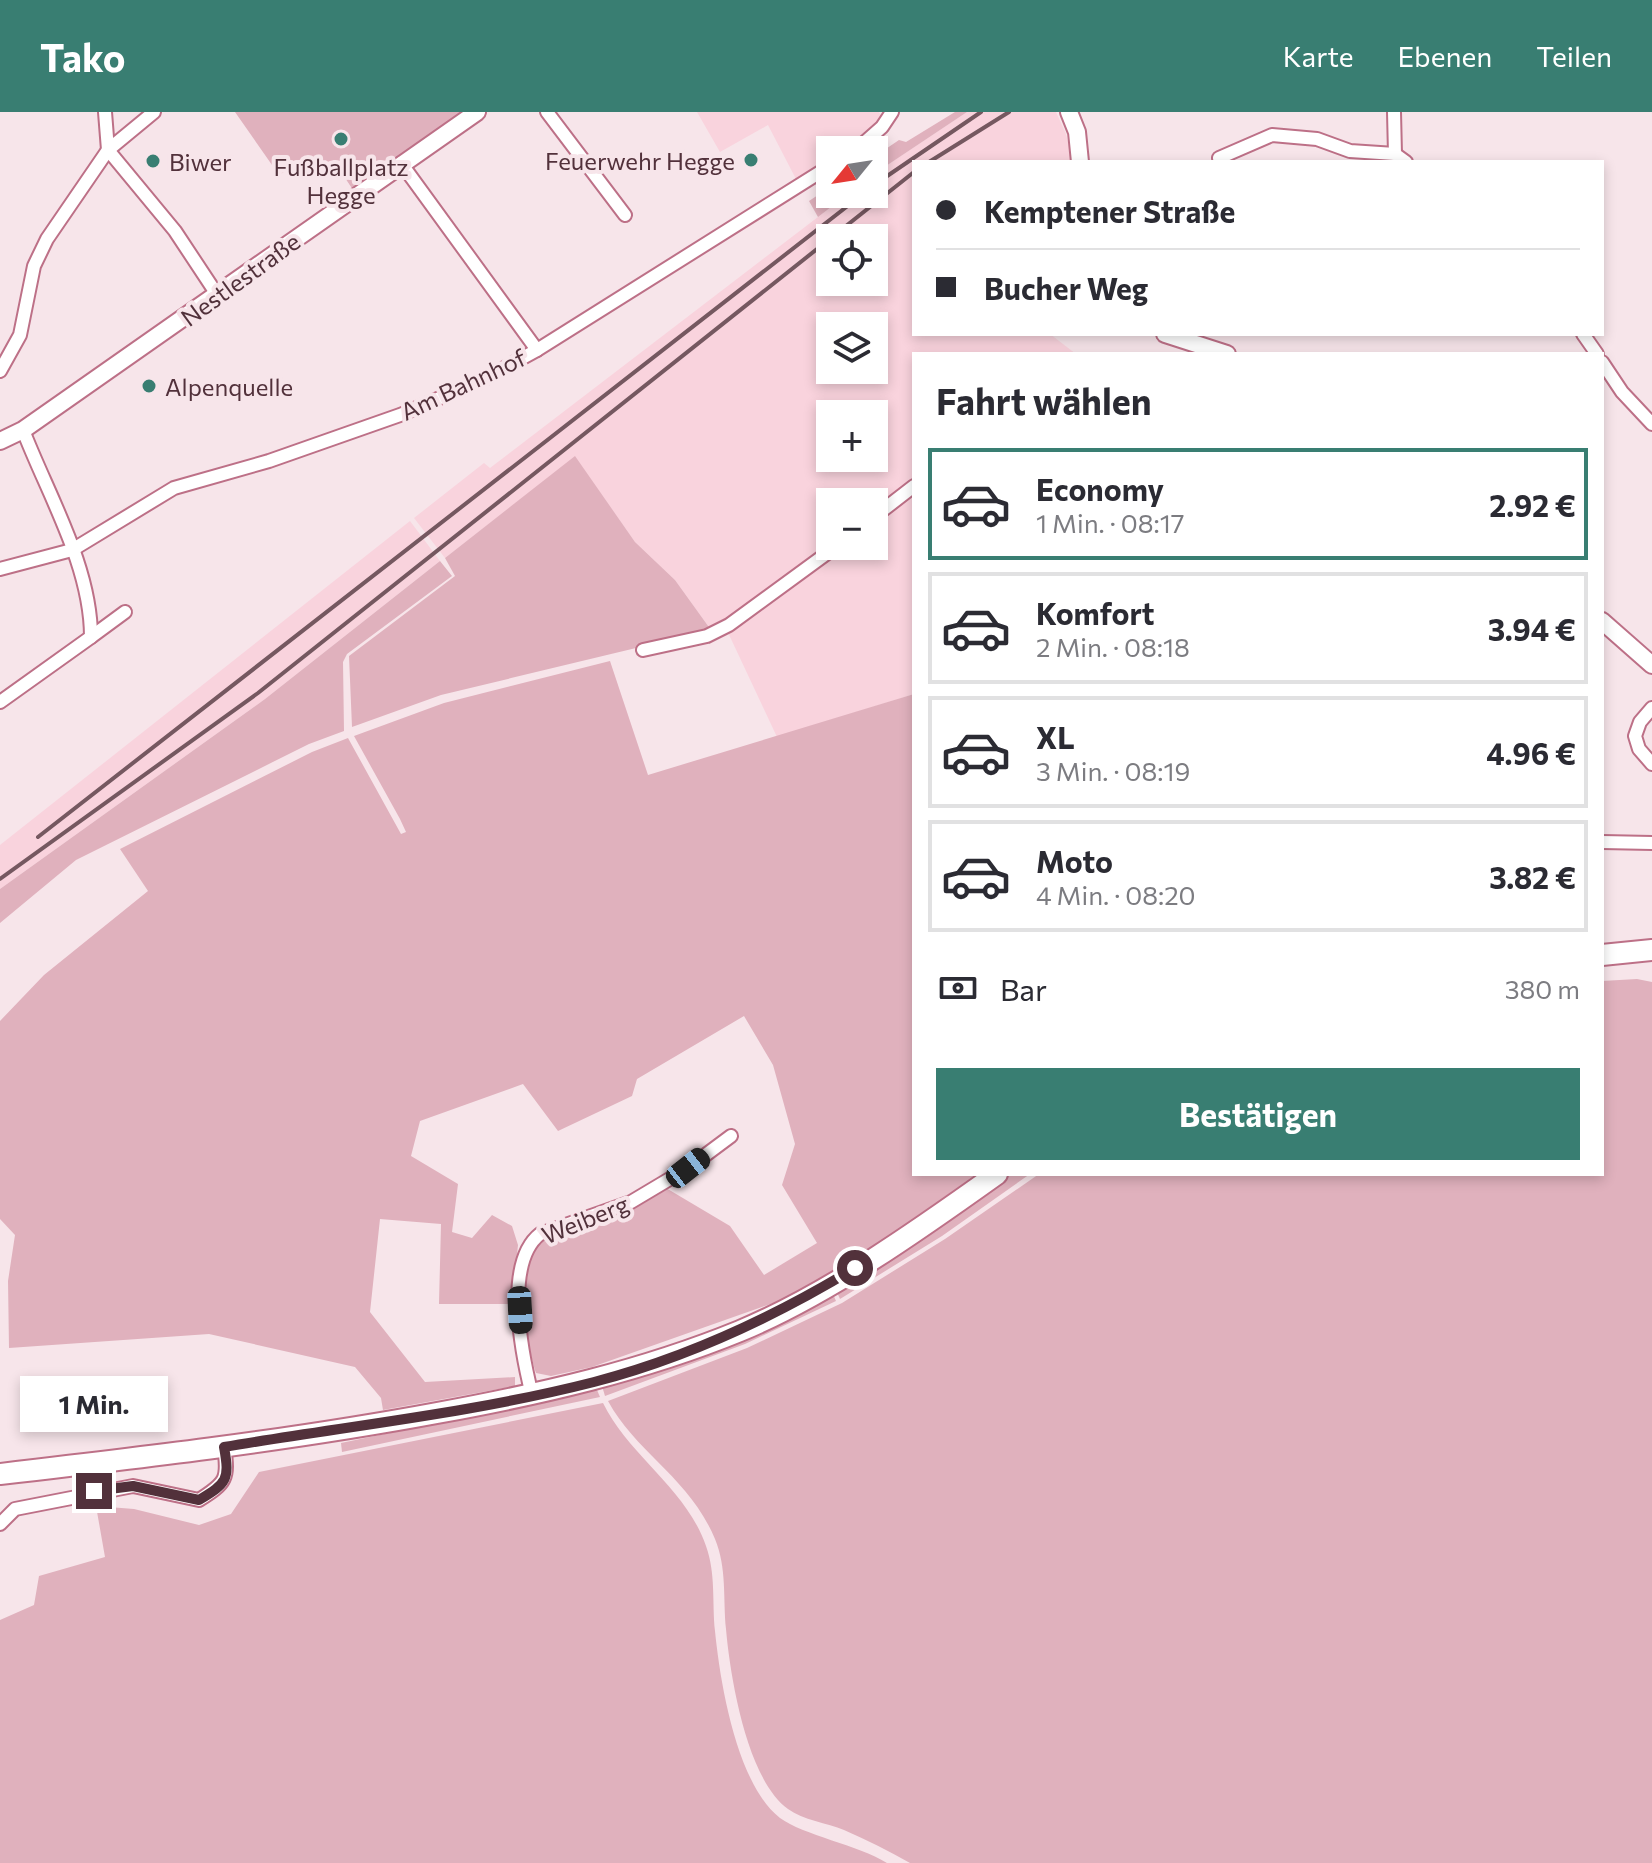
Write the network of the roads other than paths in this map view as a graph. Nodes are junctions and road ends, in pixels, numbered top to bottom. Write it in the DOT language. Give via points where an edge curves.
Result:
graph roads {
  1 [pos="105,112"];
  2 [pos="154,112"];
  3 [pos="477,112"];
  4 [pos="547,112"];
  5 [pos="892,112"];
  6 [pos="1069,112"];
  7 [pos="1394,112"];
  8 [pos="872,136"];
  9 [pos="108,150"];
  10 [pos="1219,158"];
  11 [pos="1400,158"];
  12 [pos="1080,160"];
  13 [pos="401,163"];
  14 [pos="816,175"];
  15 [pos="625,215"];
  16 [pos="218,296"];
  17 [pos="1170,336"];
  18 [pos="537,350"];
  19 [pos="1213,352"];
  20 [pos="1604,365"];
  21 [pos="0,371"];
  22 [pos="1652,424"];
  23 [pos="23,430"];
  24 [pos="0,441"];
  25 [pos="912,488"];
  26 [pos="888,506"];
  27 [pos="72,550"];
  28 [pos="818,560"];
  29 [pos="0,569"];
  30 [pos="125,612"];
  31 [pos="1604,623"];
  32 [pos="91,637"];
  33 [pos="643,650"];
  34 [pos="1652,665"];
  35 [pos="0,702"];
  36 [pos="1652,708"];
  37 [pos="1652,764"];
  38 [pos="1604,842"];
  39 [pos="1652,843"];
  40 [pos="1652,950"];
  41 [pos="1604,955"];
  42 [pos="731,1136"];
  43 [pos="994,1176"];
  44 [pos="532,1395"];
  45 [pos="224,1447"];
  46 [pos="0,1474"];
  47 [pos="0,1524"];
  1 -- 9 [label="street"];
  2 -- 9 [label="street"];
  3 -- 13 [label="street, Nestlestraße"];
  4 -- 15 [label="street"];
  5 -- 8 [label="street"];
  6 -- 12 [label="street"];
  7 -- 11 [label="street"];
  9 -- 16 [label="street" via="175,231"];
  9 -- 21 [label="street" via="47,239 34,266 20,335"];
  10 -- 11 [label="street" via="1272,135 1317,139 1350,151"];
  13 -- 16 [label="street, Nestlestraße"];
  13 -- 18 [label="street"];
  14 -- 18 [label="street, Am Bahnhof"];
  16 -- 23 [label="street, Nestlestraße"];
  17 -- 19 [label="street"];
  18 -- 27 [label="street, Am Bahnhof" via="400,415 174,488"];
  20 -- 22 [label="street"];
  23 -- 24 [label="street, Nestlestraße"];
  23 -- 27 [label="street"];
  25 -- 26 [label="street"];
  27 -- 29 [label="street, Am Bahnhof"];
  27 -- 32 [label="street" via="91,616"];
  28 -- 33 [label="street" via="729,625 707,636"];
  30 -- 32 [label="street"];
  31 -- 34 [label="street"];
  32 -- 35 [label="street"];
  36 -- 37 [label="street" via="1635,736"];
  38 -- 39 [label="street"];
  40 -- 41 [label="main road"];
  42 -- 44 [label="street, Weiberg" via="656,1189 529,1242 520,1264 519,1291 522,1355"];
  43 -- 44 [label="main road" via="855,1268 741,1331 596,1381"];
  44 -- 45 [label="main road" via="337,1432"];
  45 -- 46 [label="main road"];
  45 -- 47 [label="street" via="228,1472 222,1485 199,1500 133,1486 15,1509"];
}
